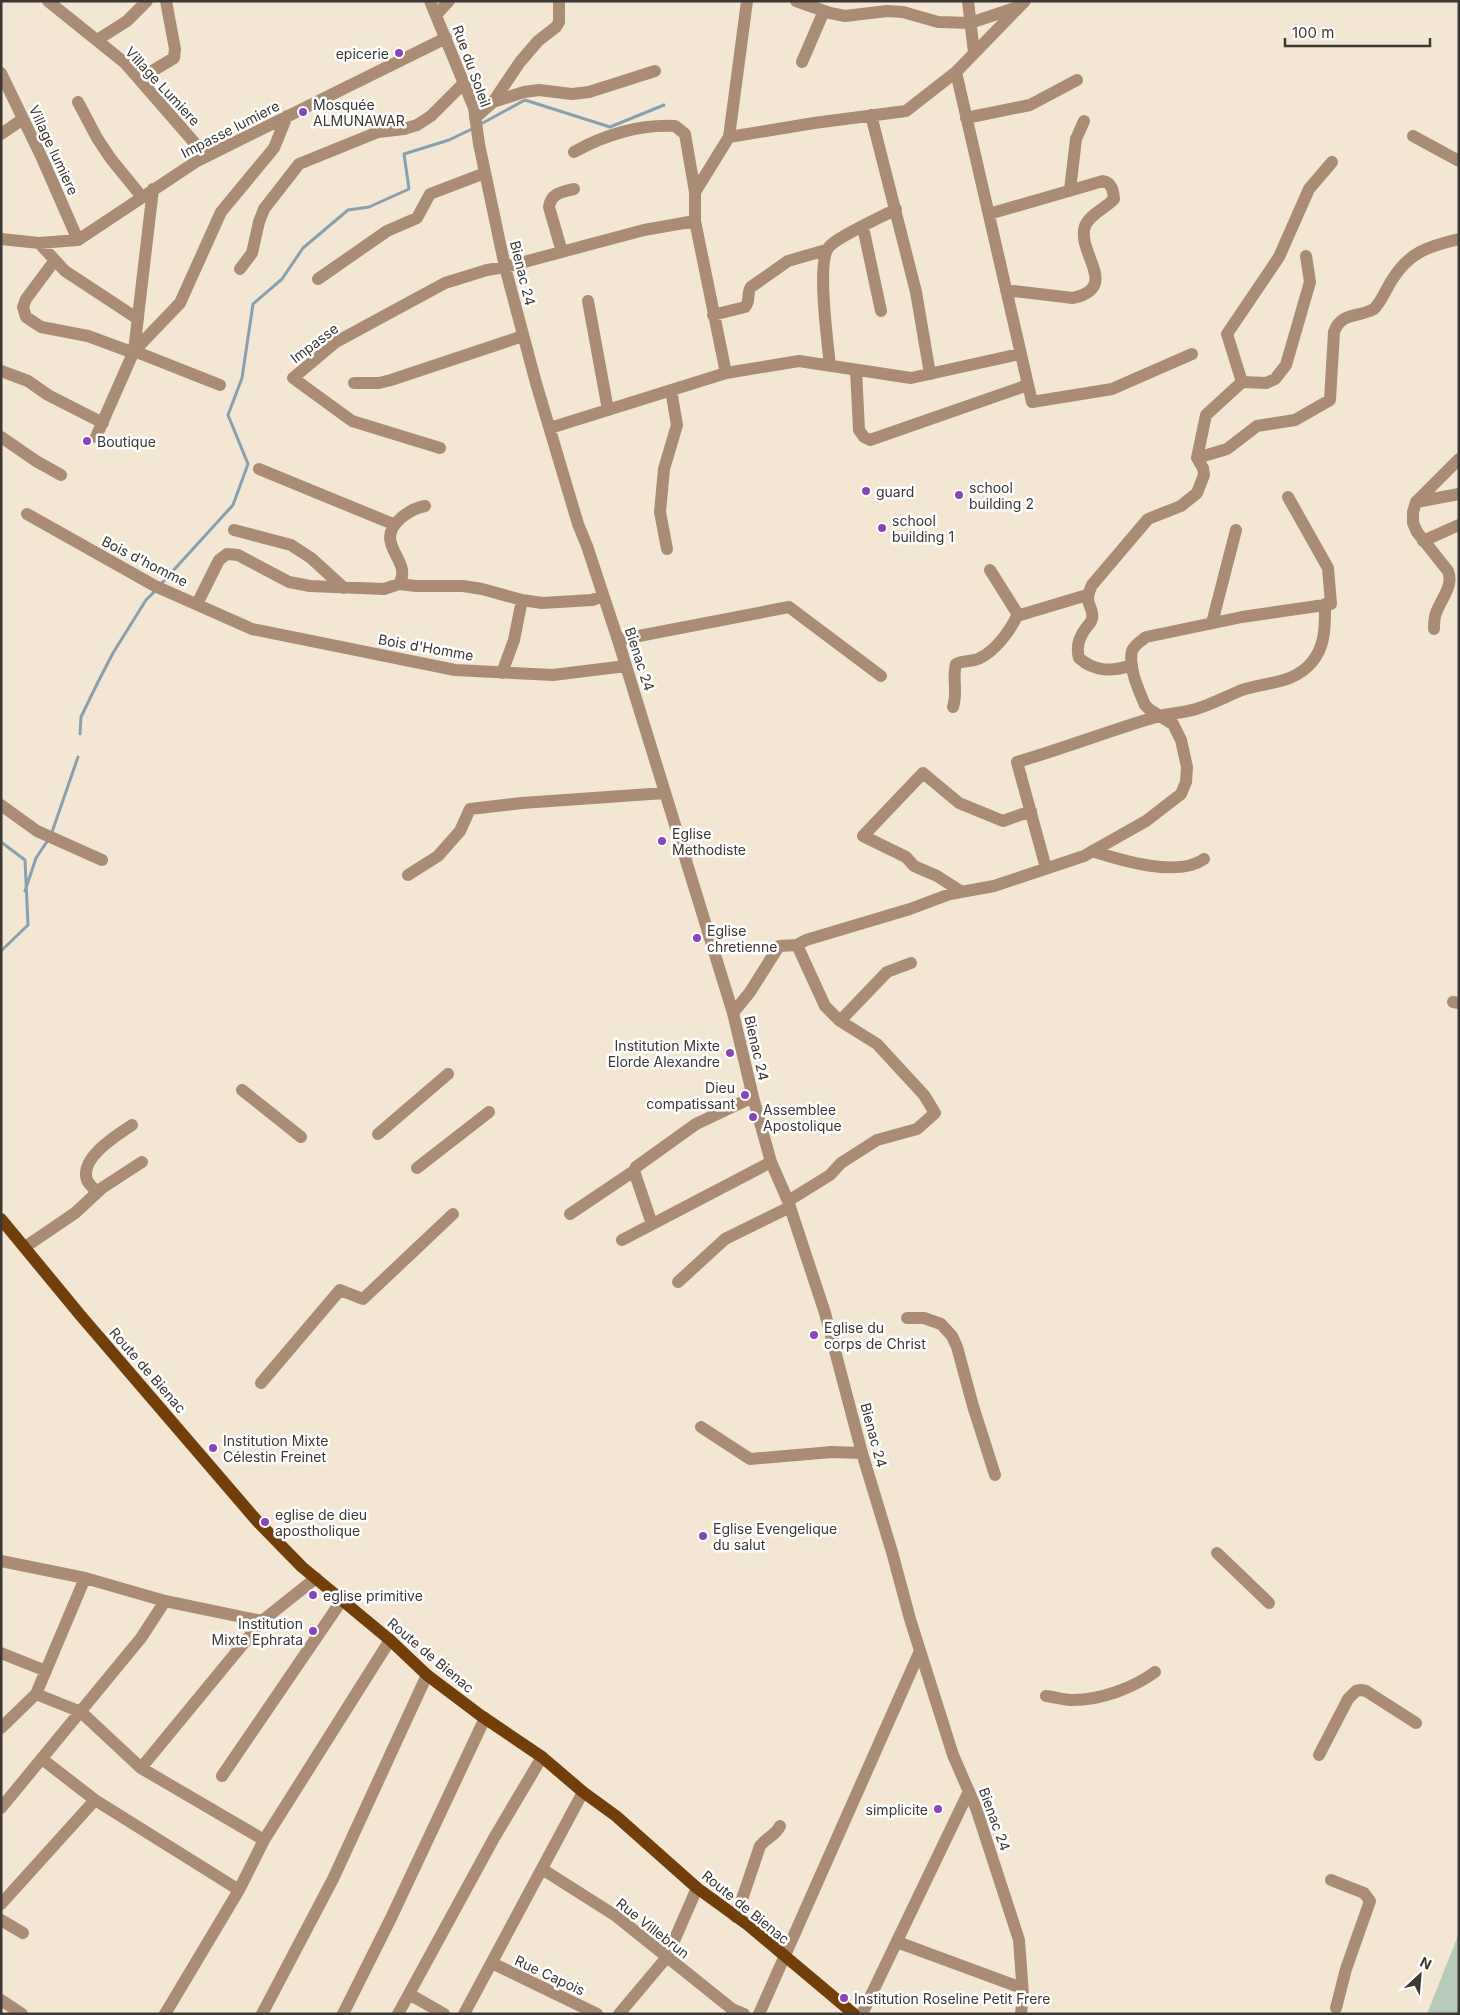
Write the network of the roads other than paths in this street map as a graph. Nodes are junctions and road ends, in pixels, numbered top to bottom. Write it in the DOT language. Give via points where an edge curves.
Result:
graph roads {
  1 [pos="48,1"];
  2 [pos="147,1"];
  3 [pos="166,1"];
  4 [pos="430,1"];
  5 [pos="449,1"];
  6 [pos="559,1"];
  7 [pos="747,1"];
  8 [pos="796,1"];
  9 [pos="968,1"];
  10 [pos="1022,4"];
  11 [pos="824,11"];
  12 [pos="436,15"];
  13 [pos="970,23"];
  14 [pos="446,38"];
  15 [pos="97,40"];
  16 [pos="974,53"];
  17 [pos="802,62"];
  18 [pos="655,71"];
  19 [pos="956,72"];
  20 [pos="1,73"];
  21 [pos="139,79"];
  22 [pos="1077,80"];
  23 [pos="464,83"];
  24 [pos="78,102"];
  25 [pos="493,102"];
  26 [pos="474,113"];
  27 [pos="871,115"];
  28 [pos="287,116"];
  29 [pos="966,118"];
  30 [pos="23,119"];
  31 [pos="1084,121"];
  32 [pos="1,134"];
  33 [pos="1413,136"];
  34 [pos="729,137"];
  35 [pos="479,144"];
  36 [pos="574,152"];
  37 [pos="206,156"];
  38 [pos="1459,160"];
  39 [pos="1332,162"];
  40 [pos="485,173"];
  41 [pos="574,189"];
  42 [pos="154,190"];
  43 [pos="1070,190"];
  44 [pos="695,192"];
  45 [pos="142,197"];
  46 [pos="896,209"];
  47 [pos="988,214"];
  48 [pos="695,221"];
  49 [pos="863,227"];
  50 [pos="1,239"];
  51 [pos="1459,239"];
  52 [pos="78,240"];
  53 [pos="39,243"];
  54 [pos="826,250"];
  55 [pos="562,252"];
  56 [pos="1306,256"];
  57 [pos="54,260"];
  58 [pos="505,267"];
  59 [pos="240,268"];
  60 [pos="318,279"];
  61 [pos="1006,290"];
  62 [pos="588,301"];
  63 [pos="880,311"];
  64 [pos="713,315"];
  65 [pos="138,319"];
  66 [pos="523,336"];
  67 [pos="134,352"];
  68 [pos="1020,354"];
  69 [pos="1192,354"];
  70 [pos="830,366"];
  71 [pos="856,370"];
  72 [pos="1,371"];
  73 [pos="726,373"];
  74 [pos="930,374"];
  75 [pos="1242,382"];
  76 [pos="354,383"];
  77 [pos="220,385"];
  78 [pos="1028,385"];
  79 [pos="671,390"];
  80 [pos="608,410"];
  81 [pos="103,422"];
  82 [pos="550,428"];
  83 [pos="1,437"];
  84 [pos="96,437"];
  85 [pos="440,448"];
  86 [pos="1197,458"];
  87 [pos="1459,459"];
  88 [pos="259,469"];
  89 [pos="61,475"];
  90 [pos="1459,494"];
  91 [pos="1288,496"];
  92 [pos="1416,502"];
  93 [pos="425,506"];
  94 [pos="27,514"];
  95 [pos="394,524"];
  96 [pos="1459,525"];
  97 [pos="234,530"];
  98 [pos="1236,530"];
  99 [pos="1423,540"];
  100 [pos="667,549"];
  101 [pos="990,570"];
  102 [pos="1455,577"];
  103 [pos="398,584"];
  104 [pos="344,588"];
  105 [pos="1087,595"];
  106 [pos="604,596"];
  107 [pos="522,600"];
  108 [pos="197,604"];
  109 [pos="1325,604"];
  110 [pos="1018,616"];
  111 [pos="1212,623"];
  112 [pos="252,628"];
  113 [pos="1434,629"];
  114 [pos="618,640"];
  115 [pos="1132,665"];
  116 [pos="626,666"];
  117 [pos="502,672"];
  118 [pos="881,676"];
  119 [pos="953,706"];
  120 [pos="1160,716"];
  121 [pos="665,793"];
  122 [pos="1,805"];
  123 [pos="1031,811"];
  124 [pos="1092,851"];
  125 [pos="1204,859"];
  126 [pos="102,860"];
  127 [pos="1046,868"];
  128 [pos="408,875"];
  129 [pos="962,892"];
  130 [pos="797,945"];
  131 [pos="911,963"];
  132 [pos="733,1013"];
  133 [pos="840,1021"];
  134 [pos="448,1074"];
  135 [pos="242,1090"];
  136 [pos="753,1097"];
  137 [pos="489,1112"];
  138 [pos="132,1125"];
  139 [pos="378,1134"];
  140 [pos="301,1137"];
  141 [pos="142,1162"];
  142 [pos="772,1162"];
  143 [pos="417,1168"];
  144 [pos="634,1171"];
  145 [pos="97,1192"];
  146 [pos="789,1204"];
  147 [pos="453,1214"];
  148 [pos="570,1214"];
  149 [pos="1,1218"];
  150 [pos="652,1224"];
  151 [pos="622,1240"];
  152 [pos="25,1247"];
  153 [pos="678,1282"];
  154 [pos="907,1318"];
  155 [pos="261,1383"];
  156 [pos="701,1427"];
  157 [pos="862,1453"];
  158 [pos="995,1474"];
  159 [pos="1217,1553"];
  160 [pos="1,1561"];
  161 [pos="85,1578"];
  162 [pos="316,1578"];
  163 [pos="342,1600"];
  164 [pos="165,1601"];
  165 [pos="1268,1603"];
  166 [pos="262,1621"];
  167 [pos="390,1640"];
  168 [pos="920,1651"];
  169 [pos="1,1653"];
  170 [pos="46,1671"];
  171 [pos="1154,1672"];
  172 [pos="427,1675"];
  173 [pos="36,1694"];
  174 [pos="1046,1696"];
  175 [pos="81,1712"];
  176 [pos="485,1718"];
  177 [pos="1416,1723"];
  178 [pos="1,1728"];
  179 [pos="1319,1755"];
  180 [pos="542,1757"];
  181 [pos="42,1759"];
  182 [pos="141,1768"];
  183 [pos="222,1776"];
  184 [pos="969,1791"];
  185 [pos="583,1792"];
  186 [pos="95,1800"];
  187 [pos="1,1808"];
  188 [pos="780,1826"];
  189 [pos="264,1840"];
  190 [pos="542,1870"];
  191 [pos="1331,1880"];
  192 [pos="697,1888"];
  193 [pos="239,1890"];
  194 [pos="1,1904"];
  195 [pos="736,1917"];
  196 [pos="1,1920"];
  197 [pos="23,1933"];
  198 [pos="897,1942"];
  199 [pos="667,1957"];
  200 [pos="785,1957"];
  201 [pos="492,1963"];
  202 [pos="1022,1988"];
  203 [pos="409,1994"];
  204 [pos="1,2000"];
  205 [pos="1336,2008"];
  206 [pos="22,2014"];
  207 [pos="165,2014"];
  208 [pos="262,2014"];
  209 [pos="343,2014"];
  210 [pos="398,2014"];
  211 [pos="444,2014"];
  212 [pos="464,2014"];
  213 [pos="597,2014"];
  214 [pos="619,2014"];
  215 [pos="744,2014"];
  216 [pos="759,2014"];
  217 [pos="854,2014"];
  218 [pos="862,2014"];
  219 [pos="1021,2014"];
  1 -- 15 [label="street, Village Lumiere"];
  2 -- 15 [label="street" via="127,21"];
  3 -- 21 [label="street" via="174,58"];
  4 -- 12 [label="street, Rue du Soleil"];
  5 -- 12 [label="street"];
  6 -- 25 [label="street" via="556,27 538,41 520,62"];
  7 -- 34 [label="street"];
  8 -- 11 [label="street"];
  9 -- 13 [label="street"];
  10 -- 13 [label="street"];
  10 -- 16 [label="street"];
  11 -- 13 [label="street" via="846,16 903,12 938,22"];
  11 -- 17 [label="street"];
  12 -- 14 [label="street, Rue du Soleil"];
  13 -- 16 [label="street"];
  14 -- 23 [label="street, Rue du Soleil"];
  14 -- 28 [label="street, Impasse lumiere"];
  15 -- 21 [label="street, Village Lumiere"];
  16 -- 19 [label="street"];
  18 -- 25 [label="street" via="589,92 572,94 540,90"];
  19 -- 27 [label="street" via="906,110"];
  19 -- 29 [label="street"];
  20 -- 30 [label="street, Village lumiere"];
  21 -- 37 [label="street, Village Lumiere"];
  22 -- 29 [label="street" via="1030,105"];
  23 -- 26 [label="street, Rue du Soleil"];
  23 -- 59 [label="street" via="431,116 417,125 378,132 299,164 264,209 254,248"];
  24 -- 45 [label="street" via="111,159"];
  25 -- 26 [label="street"];
  26 -- 35 [label="street, Rue du Soleil"];
  27 -- 34 [label="street"];
  27 -- 46 [label="street"];
  28 -- 37 [label="street, Impasse lumiere"];
  28 -- 67 [label="street" via="274,148 221,212 180,303"];
  29 -- 47 [label="street"];
  30 -- 32 [label="street"];
  30 -- 52 [label="street, Village lumiere"];
  31 -- 43 [label="street" via="1076,139"];
  33 -- 38 [label="street"];
  34 -- 44 [label="street"];
  35 -- 40 [label="street, Bienac 24"];
  36 -- 44 [label="street" via="596,139 614,134 675,126 685,134"];
  37 -- 42 [label="street, Impasse lumiere"];
  39 -- 75 [label="street" via="1309,189 1279,257 1227,334"];
  40 -- 58 [label="street, Bienac 24"];
  40 -- 60 [label="street" via="430,194 418,218 387,232"];
  41 -- 55 [label="street" via="555,194 550,200 549,207"];
  42 -- 45 [label="street, Impasse lumiere"];
  42 -- 65 [label="street"];
  43 -- 47 [label="street"];
  43 -- 61 [label="street" via="1103,180 1112,187 1114,199 1085,226 1084,244 1096,272 1095,283 1082,296 1073,298"];
  44 -- 48 [label="street"];
  45 -- 52 [label="street, Impasse lumiere"];
  46 -- 49 [label="street"];
  46 -- 74 [label="street" via="916,292"];
  47 -- 61 [label="street"];
  48 -- 55 [label="street" via="644,230"];
  48 -- 64 [label="street"];
  49 -- 54 [label="street"];
  49 -- 63 [label="street"];
  50 -- 53 [label="street, Impasse lumiere"];
  51 -- 86 [label="street" via="1433,245 1414,255 1402,264 1374,309 1341,319 1336,325 1330,400 1295,420 1257,426 1227,449"];
  52 -- 53 [label="street, Impasse lumiere"];
  53 -- 57 [label="street"];
  54 -- 64 [label="street" via="780,266 751,287 746,307"];
  54 -- 70 [label="street" via="823,281"];
  55 -- 58 [label="street"];
  56 -- 75 [label="street" via="1310,282 1286,365 1275,379 1266,384"];
  57 -- 65 [label="street" via="65,271"];
  57 -- 67 [label="street" via="26,299 23,307 26,317 41,327 88,336"];
  58 -- 66 [label="street, Bienac 24"];
  58 -- 85 [label="street, Impasse" via="445,283 336,342 293,378 352,421"];
  61 -- 68 [label="street"];
  62 -- 80 [label="street"];
  64 -- 73 [label="street"];
  65 -- 67 [label="street"];
  66 -- 76 [label="street" via="391,380"];
  66 -- 82 [label="street, Bienac 24"];
  67 -- 77 [label="street"];
  67 -- 81 [label="street"];
  68 -- 74 [label="street"];
  68 -- 78 [label="street"];
  69 -- 78 [label="street" via="1112,389 1032,402"];
  70 -- 71 [label="street"];
  70 -- 73 [label="street" via="799,361"];
  71 -- 74 [label="street" via="912,378"];
  71 -- 78 [label="street" via="859,430 870,440"];
  72 -- 81 [label="street" via="28,381 48,395"];
  73 -- 79 [label="street"];
  75 -- 86 [label="street" via="1206,415"];
  79 -- 80 [label="street"];
  79 -- 100 [label="street" via="677,426 664,469 660,512"];
  80 -- 82 [label="street"];
  81 -- 84 [label="street"];
  82 -- 106 [label="street, Bienac 24" via="578,524"];
  83 -- 89 [label="street"];
  86 -- 105 [label="street" via="1204,475 1197,493 1182,506 1148,519"];
  87 -- 92 [label="street"];
  88 -- 95 [label="street"];
  90 -- 92 [label="street"];
  91 -- 109 [label="street" via="1328,568 1331,604"];
  92 -- 99 [label="street" via="1413,523"];
  93 -- 95 [label="street" via="408,512"];
  94 -- 108 [label="street, Bois d'homme" via="155,586"];
  95 -- 103 [label="street" via="389,534 402,572"];
  96 -- 99 [label="street"];
  97 -- 104 [label="street" via="291,545 311,558"];
  98 -- 111 [label="street"];
  99 -- 102 [label="street"];
  101 -- 110 [label="street"];
  102 -- 113 [label="street" via="1435,615"];
  103 -- 104 [label="street" via="384,589"];
  103 -- 107 [label="street" via="482,589"];
  104 -- 108 [label="street" via="289,582 238,555 227,554 219,560"];
  105 -- 110 [label="street"];
  105 -- 115 [label="street" via="1093,616 1080,639 1079,658 1098,669 1121,669"];
  106 -- 107 [label="street" via="564,602"];
  106 -- 114 [label="street, Bienac 24"];
  107 -- 117 [label="street" via="514,640"];
  108 -- 112 [label="street, Bois d'homme"];
  109 -- 111 [label="street"];
  109 -- 120 [label="street" via="1325,632 1320,650 1311,664 1296,676 1244,689 1196,709"];
  110 -- 119 [label="street" via="989,651 978,659 956,664"];
  111 -- 115 [label="street" via="1146,637 1132,650"];
  112 -- 117 [label="street, Bois d'Homme" via="456,670"];
  114 -- 116 [label="street, Bienac 24"];
  114 -- 118 [label="street" via="789,607"];
  115 -- 120 [label="street" via="1146,705"];
  116 -- 117 [label="street, Bois d'Homme" via="553,675"];
  116 -- 121 [label="street, Bienac 24"];
  120 -- 123 [label="street" via="1017,762"];
  120 -- 124 [label="street" via="1172,724 1181,740 1187,767 1181,794 1146,821"];
  121 -- 128 [label="street" via="470,809 460,831 438,856"];
  121 -- 132 [label="street, Bienac 24"];
  122 -- 126 [label="street" via="37,831"];
  123 -- 127 [label="street"];
  123 -- 129 [label="street" via="1004,821 959,803 923,773 864,836 906,857 914,866"];
  124 -- 125 [label="street" via="1176,868"];
  124 -- 127 [label="street"];
  127 -- 129 [label="street" via="994,886"];
  129 -- 130 [label="street"];
  130 -- 132 [label="street" via="779,946"];
  130 -- 133 [label="street" via="825,1006"];
  131 -- 133 [label="street" via="887,972"];
  132 -- 136 [label="street, Bienac 24"];
  133 -- 146 [label="street" via="877,1044 924,1094 935,1113 918,1129 877,1140 841,1163 830,1175"];
  134 -- 139 [label="street"];
  135 -- 140 [label="street"];
  136 -- 142 [label="street, Bienac 24"];
  136 -- 144 [label="street" via="696,1124"];
  137 -- 143 [label="street"];
  138 -- 145 [label="street" via="111,1139 88,1162 85,1170 87,1181"];
  141 -- 145 [label="street"];
  142 -- 146 [label="street, Bienac 24"];
  142 -- 150 [label="street"];
  144 -- 148 [label="street"];
  144 -- 150 [label="street"];
  145 -- 152 [label="street" via="75,1213"];
  146 -- 153 [label="street" via="725,1239"];
  146 -- 157 [label="street, Bienac 24" via="825,1314"];
  147 -- 155 [label="street" via="363,1299 340,1290"];
  149 -- 152 [label="main road, Route de Bienac"];
  150 -- 151 [label="street"];
  152 -- 162 [label="main road, Route de Bienac" via="258,1522"];
  154 -- 158 [label="street" via="924,1318 941,1324 952,1336"];
  156 -- 157 [label="street" via="750,1459 832,1452"];
  157 -- 168 [label="street, Bienac 24"];
  159 -- 165 [label="street"];
  160 -- 161 [label="street"];
  161 -- 164 [label="street"];
  161 -- 170 [label="street"];
  162 -- 163 [label="main road, Route de Bienac"];
  162 -- 166 [label="street"];
  163 -- 167 [label="main road, Route de Bienac"];
  163 -- 183 [label="street"];
  164 -- 166 [label="street"];
  164 -- 175 [label="street" via="141,1638"];
  166 -- 182 [label="street"];
  167 -- 172 [label="main road, Route de Bienac"];
  167 -- 189 [label="street"];
  168 -- 184 [label="street, Bienac 24" via="953,1755"];
  168 -- 200 [label="street"];
  169 -- 170 [label="street"];
  170 -- 173 [label="street"];
  171 -- 174 [label="street" via="1139,1683 1111,1694 1074,1700"];
  172 -- 176 [label="main road, Route de Bienac"];
  172 -- 208 [label="street" via="333,1879"];
  173 -- 175 [label="street"];
  173 -- 178 [label="street"];
  175 -- 181 [label="street"];
  175 -- 182 [label="street"];
  176 -- 180 [label="main road, Route de Bienac"];
  176 -- 209 [label="street"];
  177 -- 179 [label="street" via="1366,1691 1356,1691 1348,1698"];
  180 -- 185 [label="main road, Route de Bienac"];
  180 -- 203 [label="street"];
  181 -- 186 [label="street"];
  181 -- 187 [label="street"];
  182 -- 189 [label="street"];
  184 -- 198 [label="street"];
  184 -- 202 [label="street, Bienac 24" via="1019,1940"];
  185 -- 190 [label="street"];
  185 -- 192 [label="main road, Route de Bienac" via="616,1816"];
  186 -- 193 [label="street"];
  186 -- 194 [label="street"];
  188 -- 195 [label="street" via="760,1846"];
  189 -- 193 [label="street"];
  190 -- 199 [label="street, Rue Villebrun" via="616,1916"];
  190 -- 201 [label="street"];
  191 -- 205 [label="street" via="1364,1893 1370,1901"];
  192 -- 195 [label="main road, Route de Bienac"];
  192 -- 199 [label="street"];
  193 -- 207 [label="street"];
  195 -- 200 [label="main road, Route de Bienac"];
  196 -- 197 [label="street"];
  198 -- 202 [label="street"];
  198 -- 218 [label="street"];
  199 -- 214 [label="street"];
  199 -- 215 [label="street, Rue Villebrun" via="732,2009"];
  200 -- 216 [label="street"];
  200 -- 217 [label="main road, Route de Bienac"];
  201 -- 212 [label="street"];
  201 -- 213 [label="street, Rue Capois"];
  202 -- 219 [label="street, Bienac 24"];
  203 -- 210 [label="street"];
  203 -- 211 [label="street"];
  204 -- 206 [label="street"];
}
